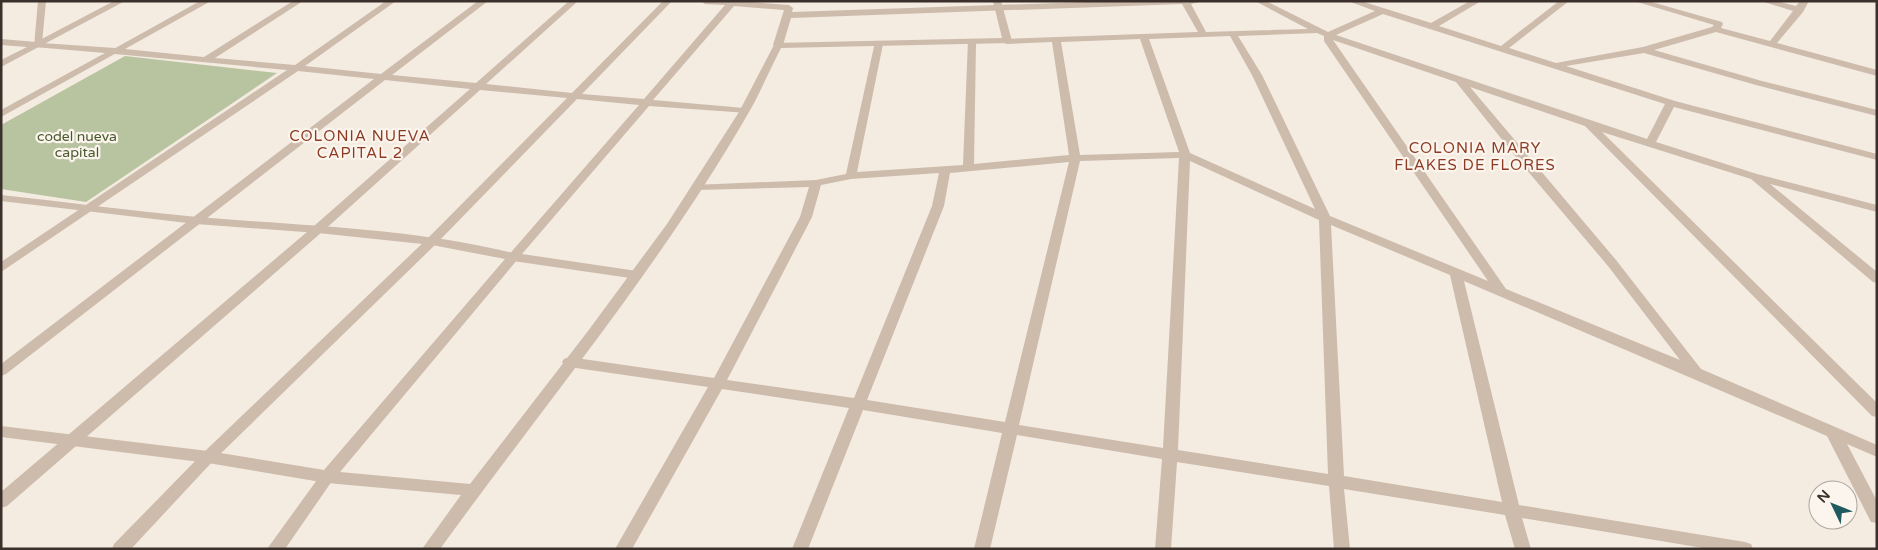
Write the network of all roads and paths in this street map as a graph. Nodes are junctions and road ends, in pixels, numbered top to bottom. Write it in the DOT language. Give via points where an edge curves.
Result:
graph roads {
  1 [pos="42,1"];
  2 [pos="121,1"];
  3 [pos="207,1"];
  4 [pos="299,1"];
  5 [pos="392,1"];
  6 [pos="484,1"];
  7 [pos="574,1"];
  8 [pos="668,1"];
  9 [pos="705,1"];
  10 [pos="1199,1"];
  11 [pos="1259,1"];
  12 [pos="1352,1"];
  13 [pos="1477,1"];
  14 [pos="1565,1"];
  15 [pos="1638,1"];
  16 [pos="1766,1"];
  17 [pos="1805,1"];
  18 [pos="1185,2"];
  19 [pos="731,4"];
  20 [pos="1374,4"];
  21 [pos="998,5"];
  22 [pos="789,8"];
  23 [pos="1384,10"];
  24 [pos="1800,10"];
  25 [pos="1432,26"];
  26 [pos="1717,26"];
  27 [pos="1232,33"];
  28 [pos="1323,33"];
  29 [pos="1203,34"];
  30 [pos="1143,36"];
  31 [pos="1056,39"];
  32 [pos="1007,41"];
  33 [pos="1774,41"];
  34 [pos="1,42"];
  35 [pos="971,42"];
  36 [pos="878,44"];
  37 [pos="778,45"];
  38 [pos="37,46"];
  39 [pos="1503,49"];
  40 [pos="1644,50"];
  41 [pos="115,51"];
  42 [pos="206,60"];
  43 [pos="1,64"];
  44 [pos="1556,66"];
  45 [pos="297,68"];
  46 [pos="1877,73"];
  47 [pos="383,77"];
  48 [pos="1458,79"];
  49 [pos="476,88"];
  50 [pos="576,96"];
  51 [pos="1671,102"];
  52 [pos="647,103"];
  53 [pos="744,111"];
  54 [pos="1877,113"];
  55 [pos="1,114"];
  56 [pos="1588,124"];
  57 [pos="1650,144"];
  58 [pos="1185,155"];
  59 [pos="1877,157"];
  60 [pos="1075,158"];
  61 [pos="968,168"];
  62 [pos="945,169"];
  63 [pos="851,176"];
  64 [pos="1753,176"];
  65 [pos="816,183"];
  66 [pos="697,188"];
  67 [pos="1,198"];
  68 [pos="91,207"];
  69 [pos="1877,209"];
  70 [pos="1324,218"];
  71 [pos="196,220"];
  72 [pos="318,229"];
  73 [pos="432,241"];
  74 [pos="513,256"];
  75 [pos="1,268"];
  76 [pos="1456,273"];
  77 [pos="637,275"];
  78 [pos="1877,279"];
  79 [pos="1502,292"];
  80 [pos="569,362"];
  81 [pos="1,371"];
  82 [pos="1696,373"];
  83 [pos="718,383"];
  84 [pos="858,404"];
  85 [pos="1877,412"];
  86 [pos="1010,429"];
  87 [pos="1,431"];
  88 [pos="1834,434"];
  89 [pos="70,441"];
  90 [pos="1877,452"];
  91 [pos="1170,455"];
  92 [pos="208,456"];
  93 [pos="327,477"];
  94 [pos="1336,482"];
  95 [pos="472,490"];
  96 [pos="1,502"];
  97 [pos="1512,510"];
  98 [pos="1877,517"];
  99 [pos="1706,545"];
  100 [pos="120,549"];
  101 [pos="275,549"];
  102 [pos="430,549"];
  103 [pos="623,549"];
  104 [pos="800,549"];
  105 [pos="982,549"];
  106 [pos="1163,549"];
  107 [pos="1342,549"];
  108 [pos="1523,549"];
  109 [pos="1745,549"];
  1 -- 38 [label="street"];
  2 -- 38 [label="street"];
  3 -- 41 [label="street"];
  4 -- 42 [label="street"];
  5 -- 45 [label="street"];
  6 -- 47 [label="street"];
  7 -- 49 [label="street"];
  8 -- 50 [label="street"];
  9 -- 19 [label="street"];
  10 -- 18 [label="street"];
  11 -- 28 [label="street"];
  12 -- 20 [label="street"];
  13 -- 25 [label="street"];
  14 -- 39 [label="street"];
  15 -- 26 [label="street"];
  16 -- 24 [label="street"];
  17 -- 24 [label="street"];
  18 -- 21 [label="street"];
  18 -- 29 [label="street"];
  19 -- 22 [label="street"];
  19 -- 52 [label="street"];
  20 -- 23 [label="street"];
  21 -- 22 [label="street"];
  21 -- 32 [label="street"];
  22 -- 37 [label="street"];
  23 -- 25 [label="street"];
  23 -- 28 [label="street"];
  24 -- 33 [label="street"];
  25 -- 39 [label="street"];
  26 -- 33 [label="street"];
  26 -- 40 [label="street"];
  27 -- 28 [label="street"];
  27 -- 29 [label="street"];
  27 -- 70 [label="street" via="1257,75"];
  28 -- 48 [label="street"];
  28 -- 79 [label="street"];
  29 -- 30 [label="street"];
  30 -- 31 [label="street"];
  30 -- 58 [label="street"];
  31 -- 32 [label="street"];
  31 -- 60 [label="street"];
  32 -- 35 [label="street"];
  33 -- 46 [label="street"];
  34 -- 38 [label="street"];
  35 -- 36 [label="street"];
  35 -- 61 [label="street"];
  36 -- 37 [label="street"];
  36 -- 63 [label="street"];
  37 -- 53 [label="street"];
  38 -- 41 [label="street"];
  38 -- 43 [label="street"];
  39 -- 44 [label="street"];
  40 -- 44 [label="street"];
  40 -- 54 [label="street"];
  41 -- 42 [label="street"];
  41 -- 55 [label="street"];
  42 -- 45 [label="street"];
  44 -- 51 [label="street"];
  45 -- 47 [label="street"];
  45 -- 68 [label="street"];
  47 -- 49 [label="street"];
  47 -- 71 [label="street"];
  48 -- 56 [label="street"];
  48 -- 82 [label="street" via="1612,263"];
  49 -- 50 [label="street"];
  49 -- 72 [label="street"];
  50 -- 52 [label="street"];
  50 -- 73 [label="street"];
  51 -- 57 [label="street"];
  51 -- 59 [label="street"];
  52 -- 53 [label="street"];
  52 -- 74 [label="street"];
  53 -- 66 [label="street"];
  56 -- 57 [label="street"];
  56 -- 85 [label="street"];
  57 -- 64 [label="street"];
  58 -- 60 [label="street"];
  58 -- 70 [label="street"];
  58 -- 91 [label="street"];
  60 -- 61 [label="street"];
  60 -- 86 [label="street"];
  61 -- 62 [label="street"];
  62 -- 63 [label="street"];
  62 -- 84 [label="street" via="938,206"];
  63 -- 65 [label="street"];
  64 -- 69 [label="street"];
  64 -- 78 [label="street"];
  65 -- 66 [label="street"];
  65 -- 83 [label="street" via="806,217"];
  66 -- 77 [label="street"];
  67 -- 68 [label="street"];
  68 -- 71 [label="street"];
  68 -- 75 [label="street"];
  70 -- 76 [label="street"];
  70 -- 94 [label="street"];
  71 -- 72 [label="street"];
  71 -- 81 [label="street"];
  72 -- 73 [label="street"];
  72 -- 89 [label="street"];
  73 -- 74 [label="street"];
  73 -- 92 [label="street"];
  74 -- 77 [label="street"];
  74 -- 93 [label="street"];
  76 -- 79 [label="street"];
  76 -- 97 [label="street"];
  77 -- 80 [label="street"];
  79 -- 82 [label="street"];
  80 -- 83 [label="street"];
  80 -- 95 [label="street"];
  82 -- 88 [label="street"];
  83 -- 84 [label="street"];
  83 -- 103 [label="street"];
  84 -- 86 [label="street"];
  84 -- 104 [label="street"];
  86 -- 91 [label="street"];
  86 -- 105 [label="street"];
  87 -- 89 [label="street"];
  88 -- 90 [label="street"];
  88 -- 98 [label="street"];
  89 -- 92 [label="street"];
  89 -- 96 [label="street"];
  91 -- 94 [label="street"];
  91 -- 106 [label="street"];
  92 -- 93 [label="street"];
  92 -- 100 [label="street"];
  93 -- 95 [label="street"];
  93 -- 101 [label="street"];
  94 -- 97 [label="street"];
  94 -- 107 [label="street"];
  95 -- 102 [label="street"];
  97 -- 99 [label="street"];
  97 -- 108 [label="street"];
  99 -- 109 [label="street"];
}
